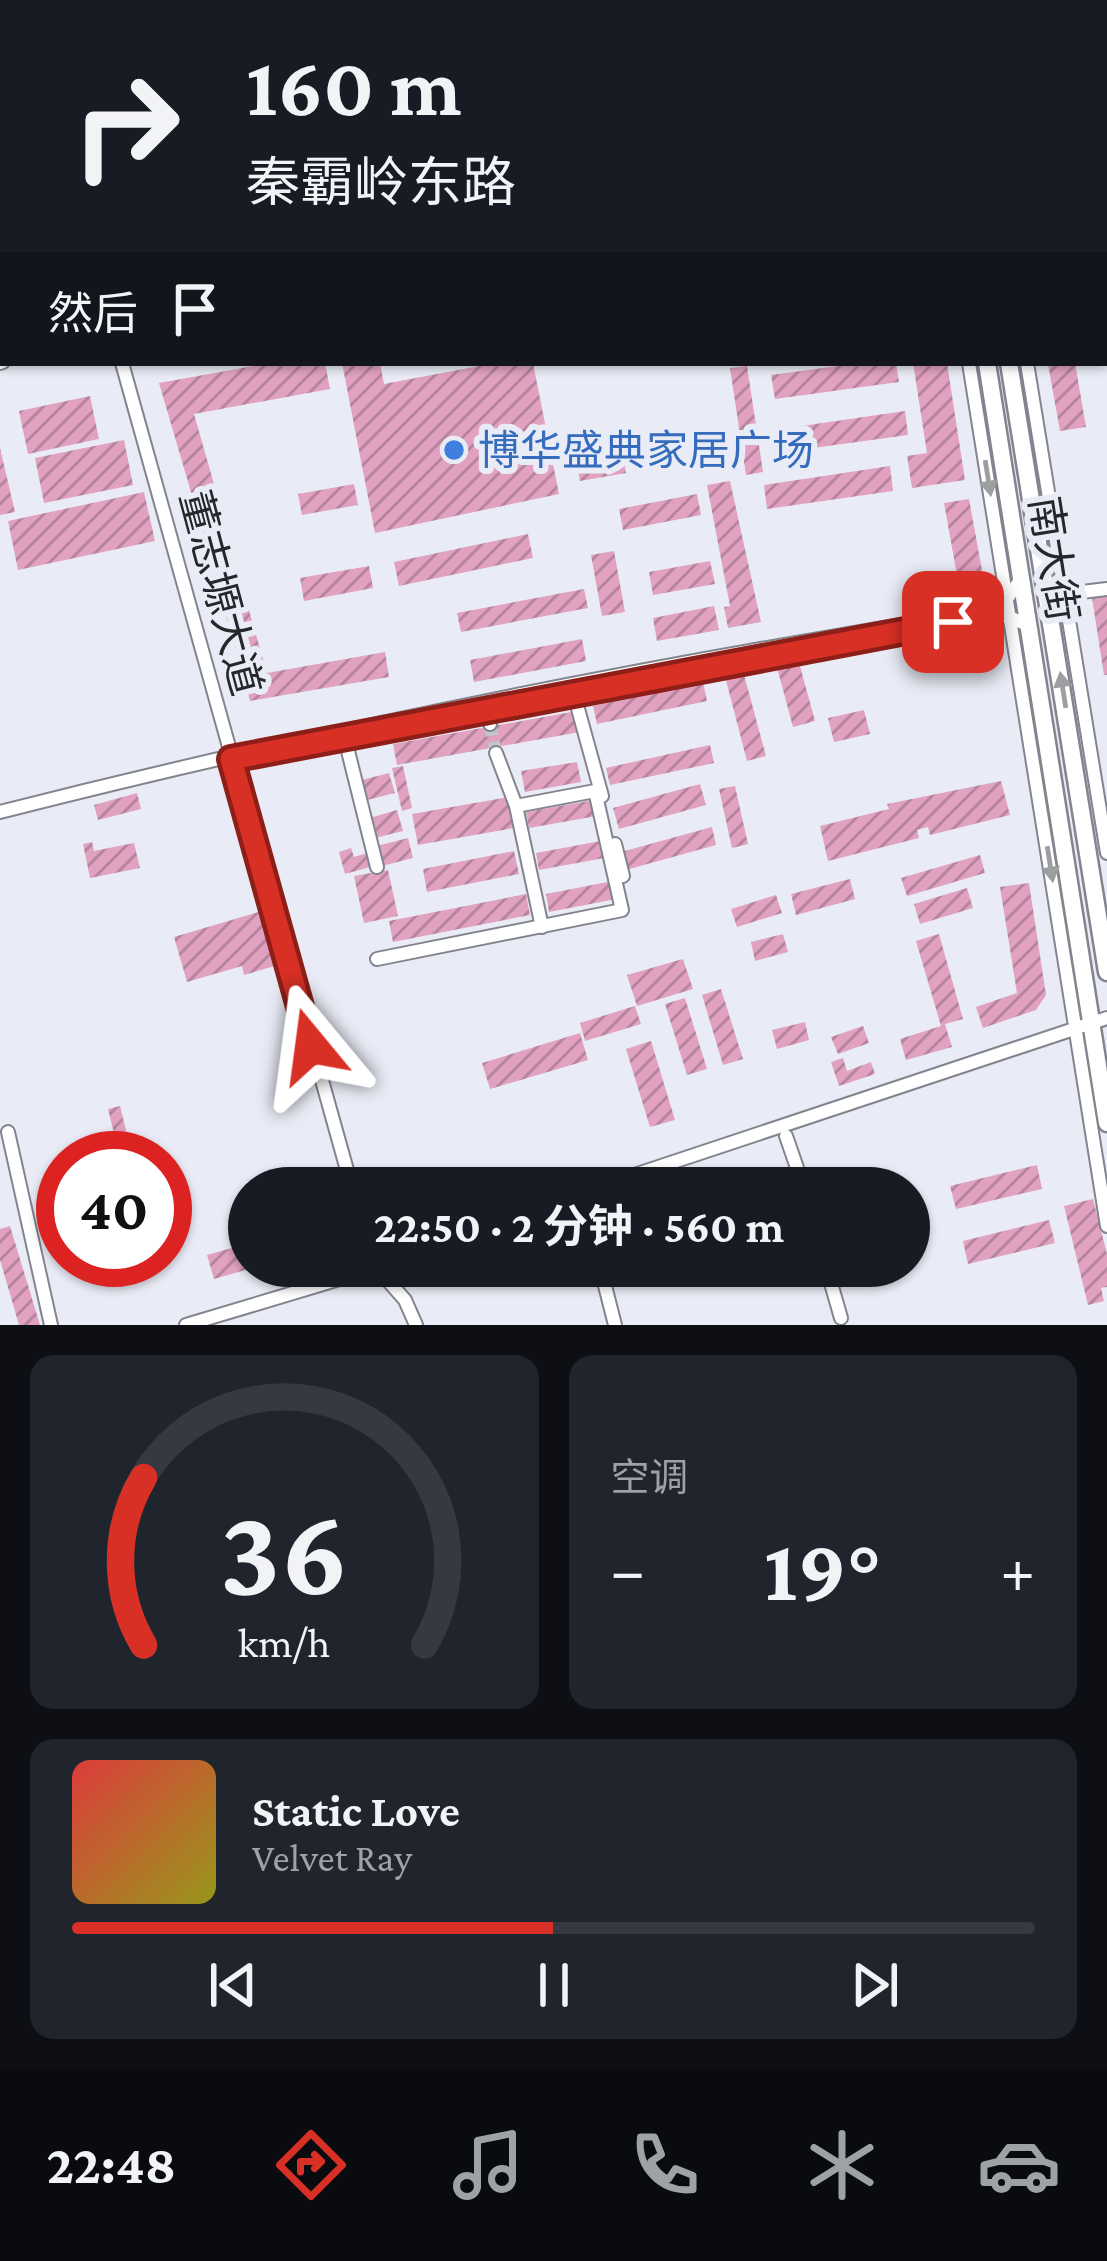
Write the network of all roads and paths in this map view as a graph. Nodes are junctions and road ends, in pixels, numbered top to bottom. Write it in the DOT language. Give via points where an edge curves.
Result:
graph roads {
  1 [pos="119,366"];
  2 [pos="969,366"];
  3 [pos="987,366"];
  4 [pos="1009,366"];
  5 [pos="1027,366"];
  6 [pos="1021,579"];
  7 [pos="1045,580"];
  8 [pos="1107,591"];
  9 [pos="1066,598"];
  10 [pos="1007,599"];
  11 [pos="1010,617"];
  12 [pos="1052,620"];
  13 [pos="1028,626"];
  14 [pos="573,689"];
  15 [pos="486,706"];
  16 [pos="490,724"];
  17 [pos="343,734"];
  18 [pos="496,753"];
  19 [pos="227,757"];
  20 [pos="516,806"];
  21 [pos="1,813"];
  22 [pos="1107,853"];
  23 [pos="377,866"];
  24 [pos="623,876"];
  25 [pos="542,927"];
  26 [pos="377,959"];
  27 [pos="1107,972"];
  28 [pos="1092,1027"];
  29 [pos="1107,1123"];
  30 [pos="8,1132"];
  31 [pos="786,1136"];
  32 [pos="342,1167"];
  33 [pos="660,1167"];
  34 [pos="687,1167"];
  35 [pos="796,1167"];
  36 [pos="1107,1226"];
  37 [pos="319,1287"];
  38 [pos="327,1287"];
  39 [pos="397,1287"];
  40 [pos="606,1287"];
  41 [pos="832,1287"];
  42 [pos="841,1318"];
  43 [pos="51,1325"];
  44 [pos="186,1325"];
  45 [pos="212,1325"];
  46 [pos="420,1325"];
  47 [pos="615,1325"];
  1 -- 19 [label="street, 董志塬大道"];
  2 -- 10 [label="street, one-way"];
  3 -- 6 [label="main road, 南大街"];
  4 -- 7 [label="main road, 南大街"];
  5 -- 9 [label="street"];
  6 -- 10 [label="street"];
  6 -- 13 [label="main road, 南大街"];
  7 -- 9 [label="street"];
  7 -- 12 [label="main road, 南大街"];
  8 -- 9 [label="street"];
  9 -- 12 [label="street"];
  9 -- 22 [label="street"];
  10 -- 11 [label="street"];
  10 -- 14 [label="street" via="989,611"];
  11 -- 13 [label="street"];
  11 -- 14 [label="street"];
  11 -- 28 [label="street, one-way"];
  27 -- 12 [label="main road, 南大街, one-way"];
  13 -- 28 [label="main road, 南大街"];
  14 -- 15 [label="street"];
  14 -- 24 [label="street"];
  15 -- 16 [label="street"];
  15 -- 17 [label="street"];
  17 -- 19 [label="street"];
  17 -- 23 [label="street"];
  18 -- 20 [label="street"];
  19 -- 21 [label="street"];
  19 -- 32 [label="street, 董志塬大道"];
  20 -- 25 [label="street"];
  20 -- 25 [label="street" via="595,791 622,910"];
  25 -- 26 [label="street"];
  28 -- 29 [label="main road, 南大街"];
  28 -- 31 [label="street"];
  28 -- 33 [label="street"];
  28 -- 36 [label="street"];
  30 -- 43 [label="street"];
  31 -- 34 [label="street"];
  31 -- 35 [label="street"];
  37 -- 44 [label="street"];
  38 -- 45 [label="street"];
  39 -- 46 [label="street"];
  40 -- 47 [label="street"];
  41 -- 42 [label="street"];
}
